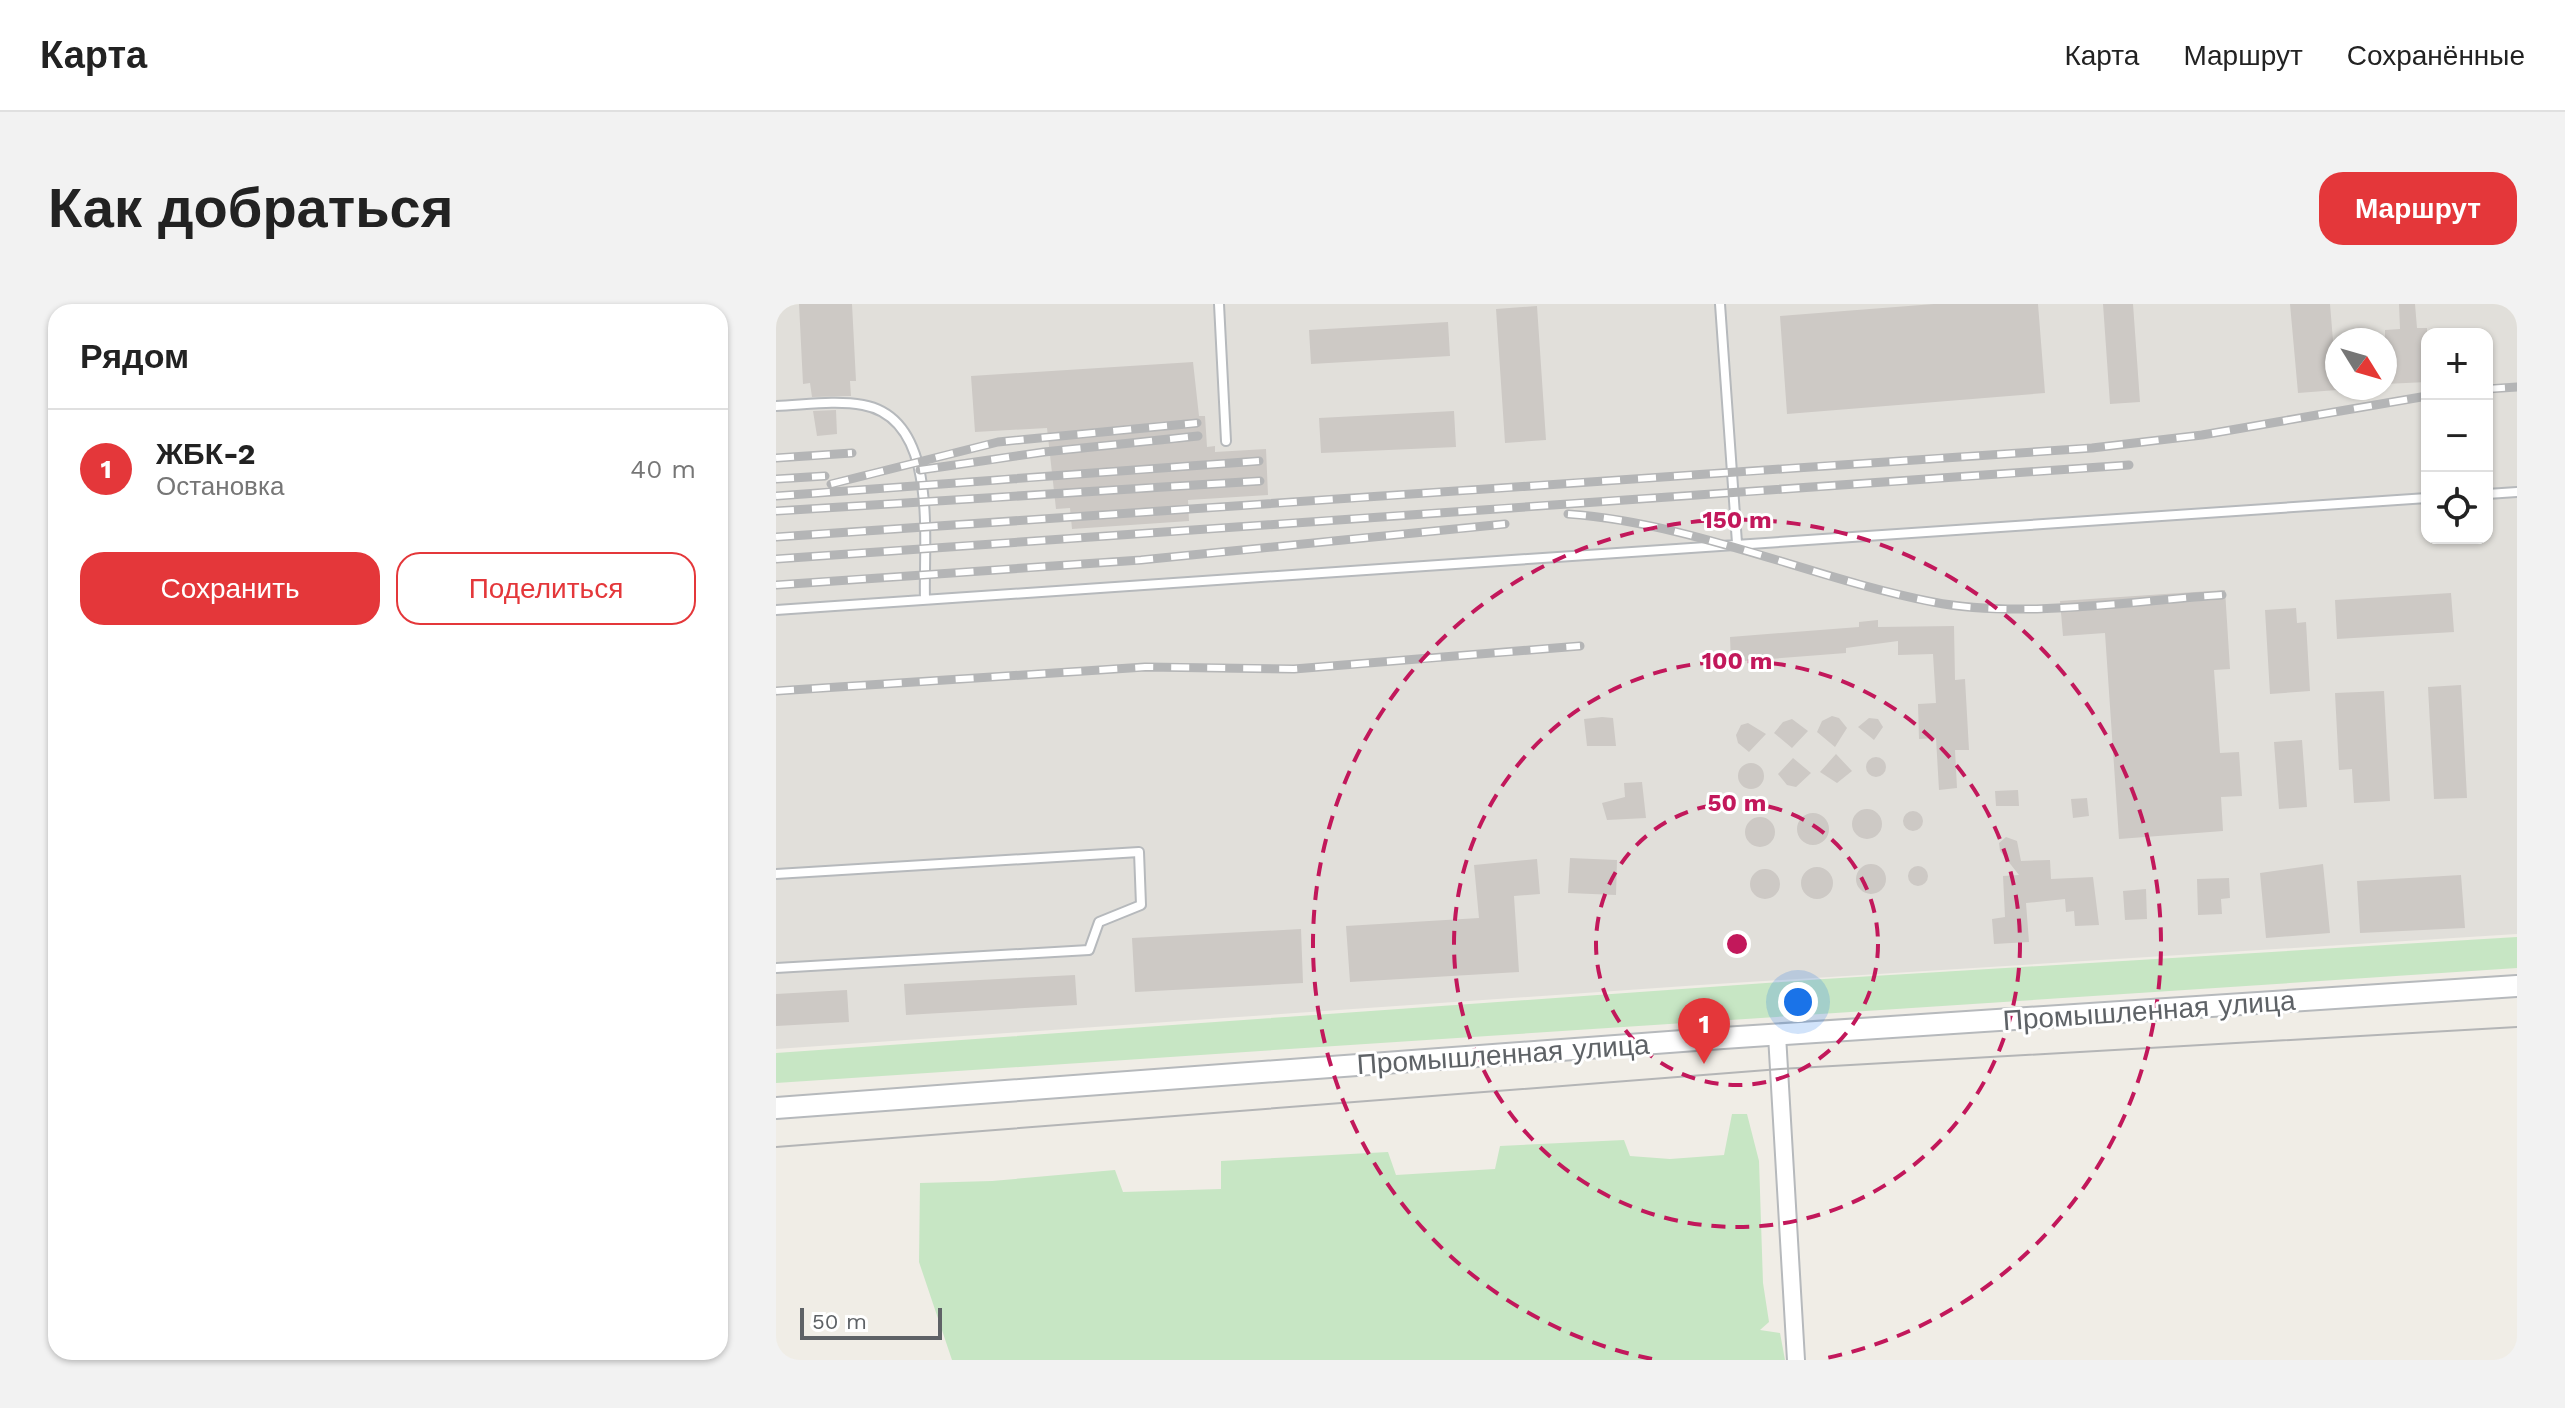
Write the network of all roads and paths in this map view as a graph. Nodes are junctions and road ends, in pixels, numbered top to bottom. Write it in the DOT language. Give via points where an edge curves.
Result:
graph roads {
  1 [pos="1219,304"];
  2 [pos="1720,304"];
  3 [pos="776,406"];
  4 [pos="1226,441"];
  5 [pos="2517,492"];
  6 [pos="2493,494"];
  7 [pos="2421,498"];
  8 [pos="1737,543"];
  9 [pos="925,600"];
  10 [pos="776,610"];
  11 [pos="776,874"];
  12 [pos="776,968"];
  13 [pos="2517,986"];
  14 [pos="1777,1035"];
  15 [pos="776,1108"];
  16 [pos="1796,1360"];
  1 -- 4 [label="lane"];
  2 -- 8 [label="lane"];
  3 -- 9 [label="lane" via="864,405 887,415 906,432 920,470"];
  5 -- 6 [label="lane"];
  7 -- 8 [label="lane"];
  8 -- 9 [label="lane"];
  9 -- 10 [label="lane"];
  11 -- 12 [label="lane" via="1139,852 1141,905 1099,922 1089,950"];
  13 -- 14 [label="street, Промышленная улица"];
  14 -- 15 [label="street, Промышленная улица"];
  14 -- 16 [label="street"];
}
